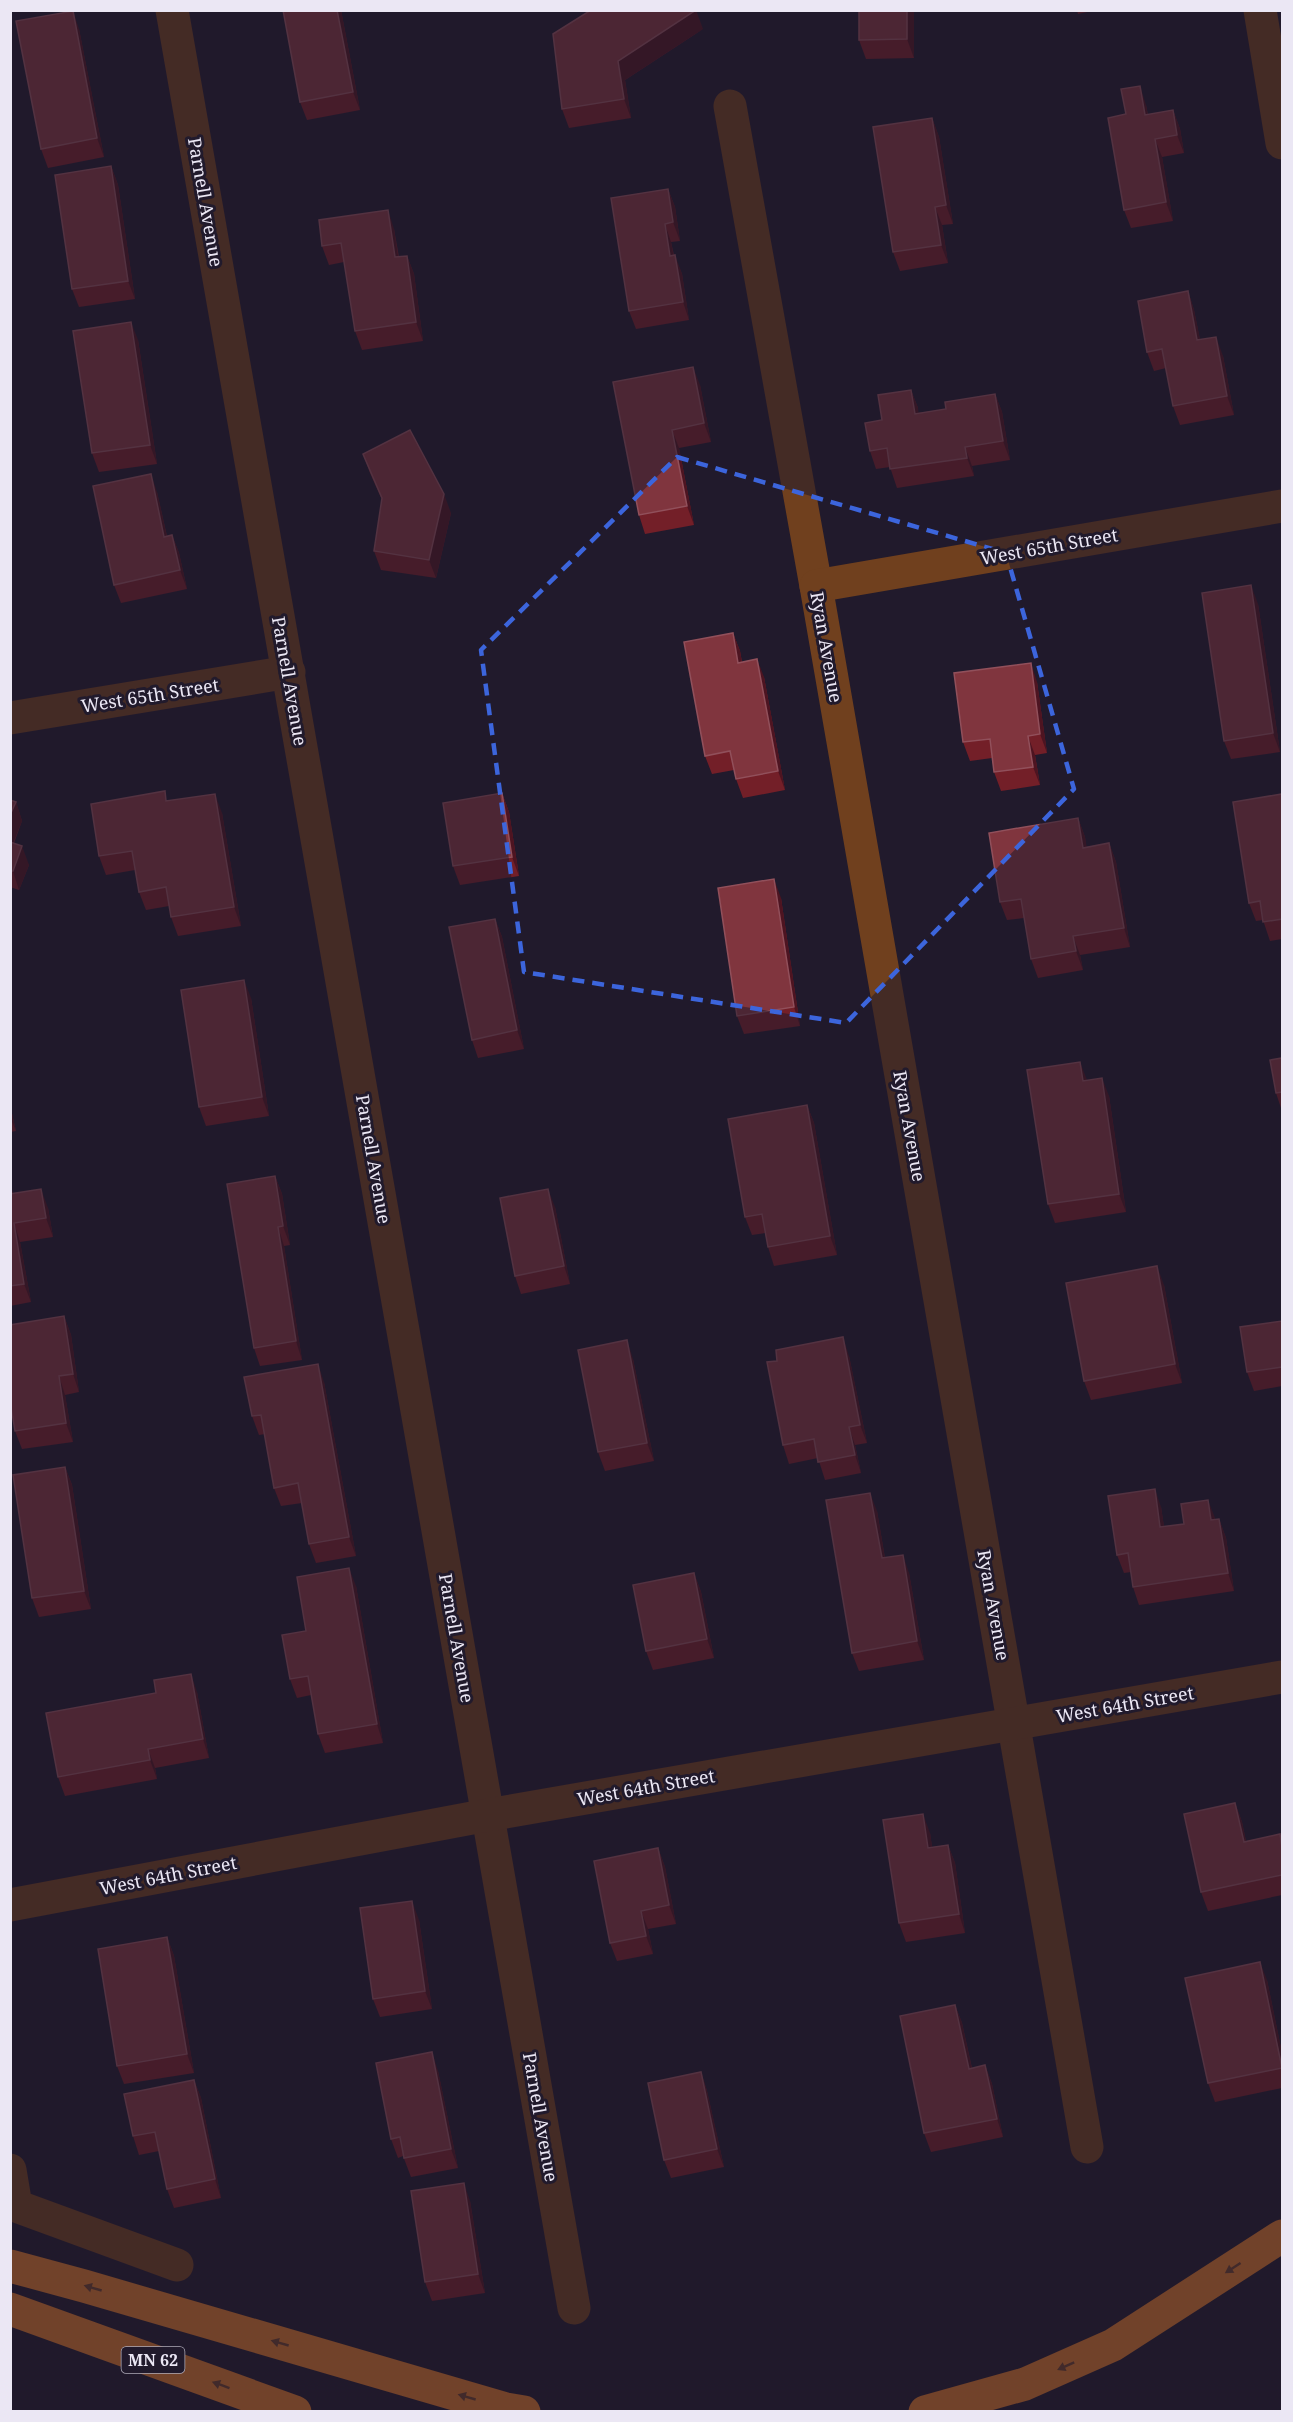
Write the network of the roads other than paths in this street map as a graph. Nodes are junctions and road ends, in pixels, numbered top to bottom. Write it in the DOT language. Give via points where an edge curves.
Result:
graph roads {
  1 [pos="172,10"];
  2 [pos="1260,10"];
  3 [pos="730,106"];
  4 [pos="1282,143"];
  5 [pos="1282,506"];
  6 [pos="816,586"];
  7 [pos="289,672"];
  8 [pos="10,718"];
  9 [pos="1282,1677"];
  10 [pos="1014,1723"];
  11 [pos="488,1815"];
  12 [pos="10,1905"];
  13 [pos="1087,2147"];
  14 [pos="10,2170"];
  15 [pos="1282,2236"];
  16 [pos="177,2265"];
  17 [pos="10,2266"];
  18 [pos="574,2308"];
  19 [pos="10,2309"];
  20 [pos="296,2412"];
  21 [pos="524,2412"];
  22 [pos="926,2412"];
  1 -- 7 [label="street, Parnell Avenue"];
  2 -- 4 [label="street"];
  3 -- 6 [label="street, Ryan Avenue"];
  5 -- 6 [label="street, West 65th Street"];
  6 -- 10 [label="street, Ryan Avenue"];
  7 -- 8 [label="street, West 65th Street"];
  7 -- 11 [label="street, Parnell Avenue"];
  9 -- 10 [label="street, West 64th Street"];
  10 -- 11 [label="street, West 64th Street"];
  10 -- 13 [label="street, Ryan Avenue"];
  11 -- 12 [label="street, West 64th Street"];
  11 -- 18 [label="street, Parnell Avenue"];
  14 -- 16 [label="street" via="15,2206"];
  15 -- 22 [label="highway, one-way" via="1113,2345 1025,2384"];
  21 -- 17 [label="highway, one-way"];
  20 -- 19 [label="highway, MN 62, one-way"];
}
